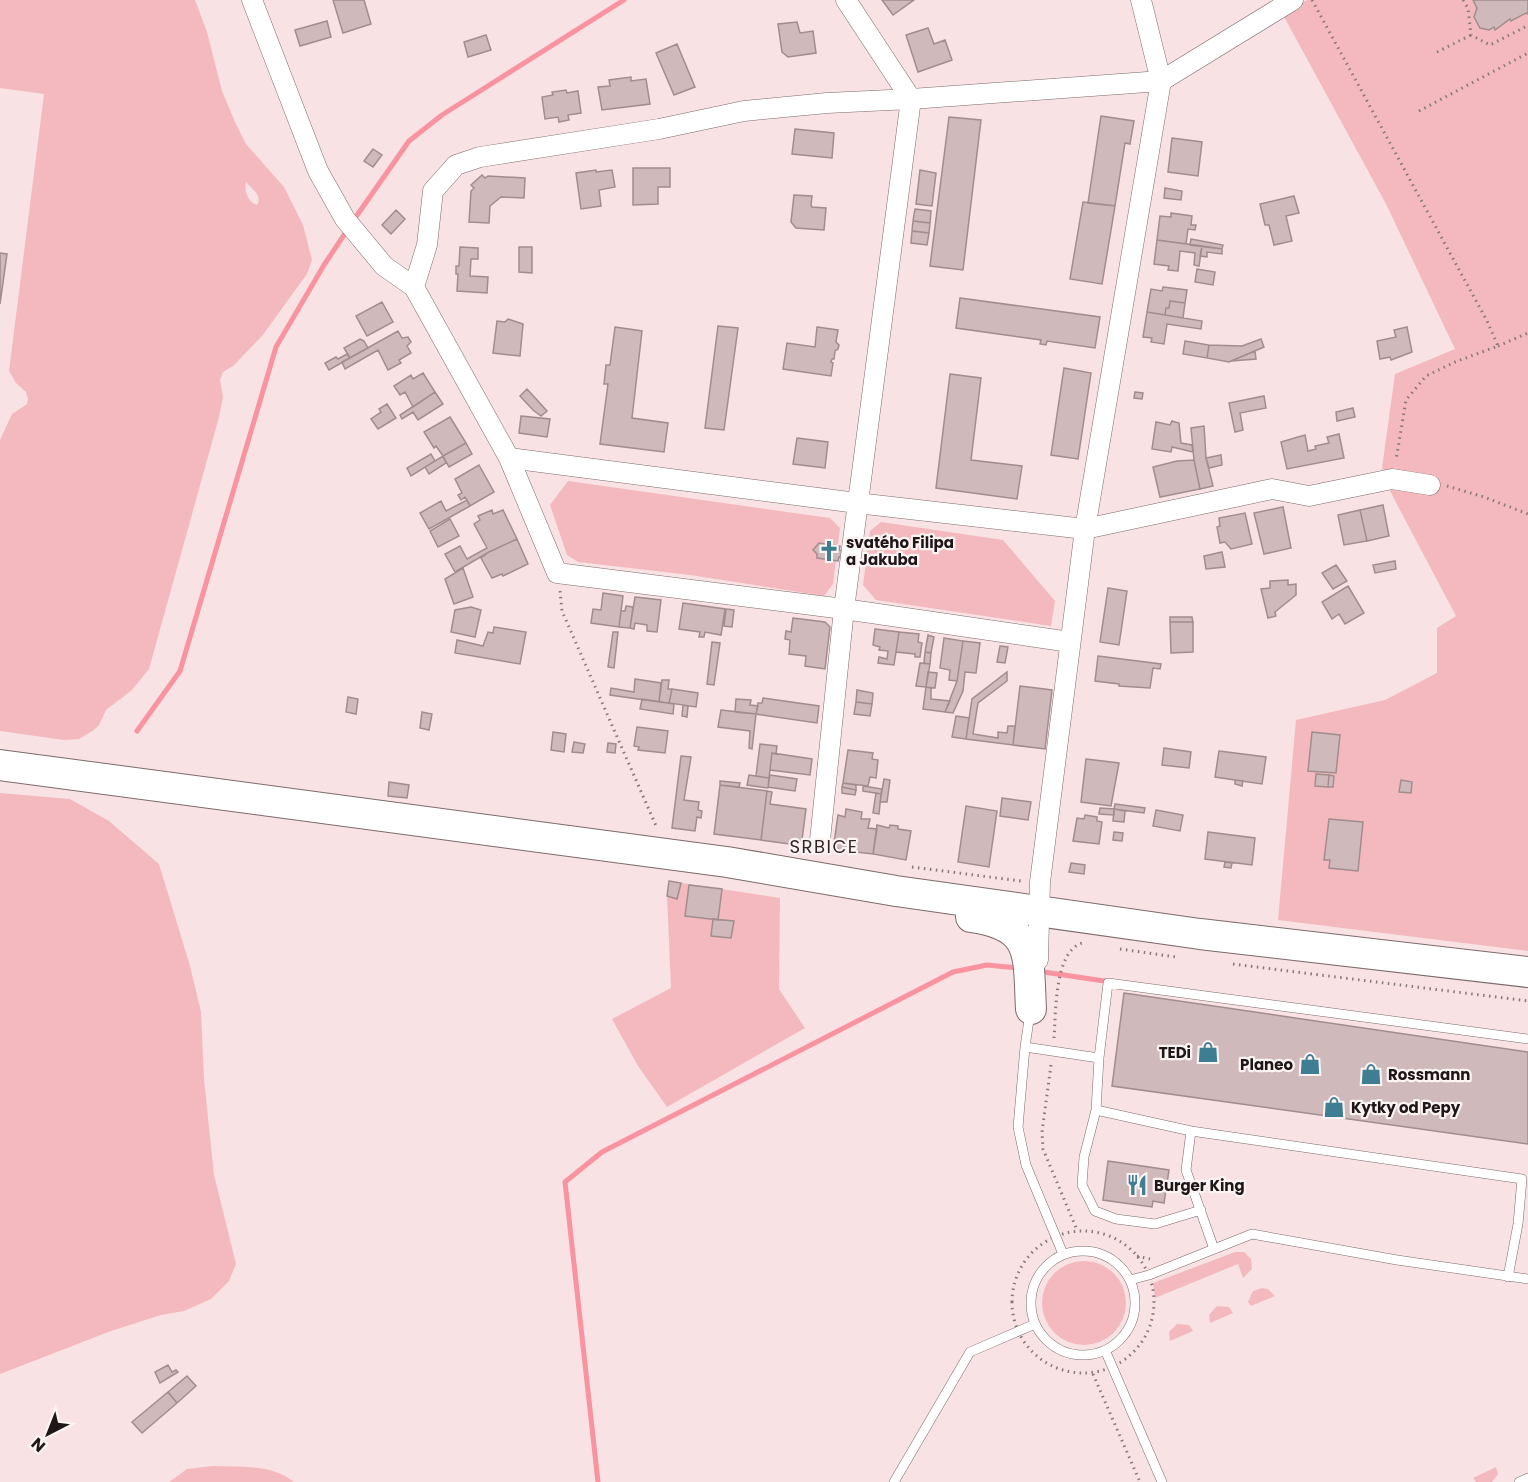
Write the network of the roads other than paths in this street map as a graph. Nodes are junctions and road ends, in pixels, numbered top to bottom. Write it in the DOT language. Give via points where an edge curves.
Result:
graph roads {
  1 [pos="252,0"];
  2 [pos="846,0"];
  3 [pos="1141,0"];
  4 [pos="1293,0"];
  5 [pos="1161,81"];
  6 [pos="911,99"];
  7 [pos="414,287"];
  8 [pos="509,458"];
  9 [pos="1430,485"];
  10 [pos="857,503"];
  11 [pos="1085,529"];
  12 [pos="844,609"];
  13 [pos="1070,642"];
  14 [pos="0,765"];
  15 [pos="820,840"];
  16 [pos="803,874"];
  17 [pos="1040,911"];
  18 [pos="1038,960"];
  19 [pos="1528,972"];
  20 [pos="1033,995"];
  21 [pos="1528,1039"];
  22 [pos="1025,1047"];
  23 [pos="1099,1058"];
  24 [pos="1096,1110"];
  25 [pos="1191,1131"];
  26 [pos="1201,1210"];
  27 [pos="1523,1224"];
  28 [pos="1214,1249"];
  29 [pos="1063,1254"];
  30 [pos="1508,1277"];
  31 [pos="1528,1279"];
  32 [pos="1130,1280"];
  33 [pos="1035,1324"];
  34 [pos="1105,1350"];
  35 [pos="1528,1478"];
  36 [pos="894,1482"];
  37 [pos="1162,1482"];
  38 [pos="1519,1482"];
  1 -- 7 [label="street" via="318,171 345,219 384,266"];
  2 -- 6 [label="street"];
  3 -- 5 [label="street"];
  4 -- 5 [label="street"];
  5 -- 6 [label="street"];
  5 -- 11 [label="street"];
  6 -- 7 [label="street" via="744,111 659,129 480,157 456,165 433,191 427,245"];
  6 -- 10 [label="street"];
  7 -- 8 [label="street"];
  8 -- 10 [label="street"];
  8 -- 12 [label="street" via="558,573"];
  9 -- 11 [label="street" via="1392,479 1309,496 1272,489"];
  10 -- 11 [label="street"];
  10 -- 12 [label="street"];
  11 -- 13 [label="street"];
  12 -- 13 [label="street"];
  12 -- 15 [label="street"];
  13 -- 17 [label="street" via="1040,882"];
  14 -- 16 [label="main road"];
  16 -- 17 [label="main road"];
  16 -- 20 [label="main road" via="873,899 994,920 1008,926 1024,946"];
  17 -- 18 [label="street"];
  17 -- 19 [label="main road"];
  18 -- 20 [label="lane"];
  20 -- 22 [label="lane"];
  21 -- 23 [label="lane" via="1108,983"];
  22 -- 23 [label="lane"];
  22 -- 29 [label="lane" via="1018,1127 1026,1165"];
  23 -- 24 [label="lane"];
  24 -- 25 [label="lane"];
  24 -- 26 [label="lane" via="1084,1156 1082,1185 1095,1210 1116,1219 1155,1224"];
  25 -- 26 [label="lane" via="1186,1170"];
  25 -- 27 [label="lane" via="1522,1179"];
  26 -- 28 [label="lane"];
  27 -- 30 [label="lane"];
  28 -- 30 [label="lane" via="1252,1234"];
  28 -- 32 [label="lane"];
  29 -- 32 [label="lane" via="1092,1251 1107,1256 1121,1266"];
  29 -- 33 [label="lane" via="1047,1265 1032,1291"];
  30 -- 31 [label="lane"];
  32 -- 34 [label="lane" via="1135,1312 1119,1341"];
  33 -- 34 [label="lane" via="1056,1347 1072,1353"];
  33 -- 36 [label="lane" via="970,1352"];
  34 -- 37 [label="lane"];
  35 -- 38 [label="lane"];
}
